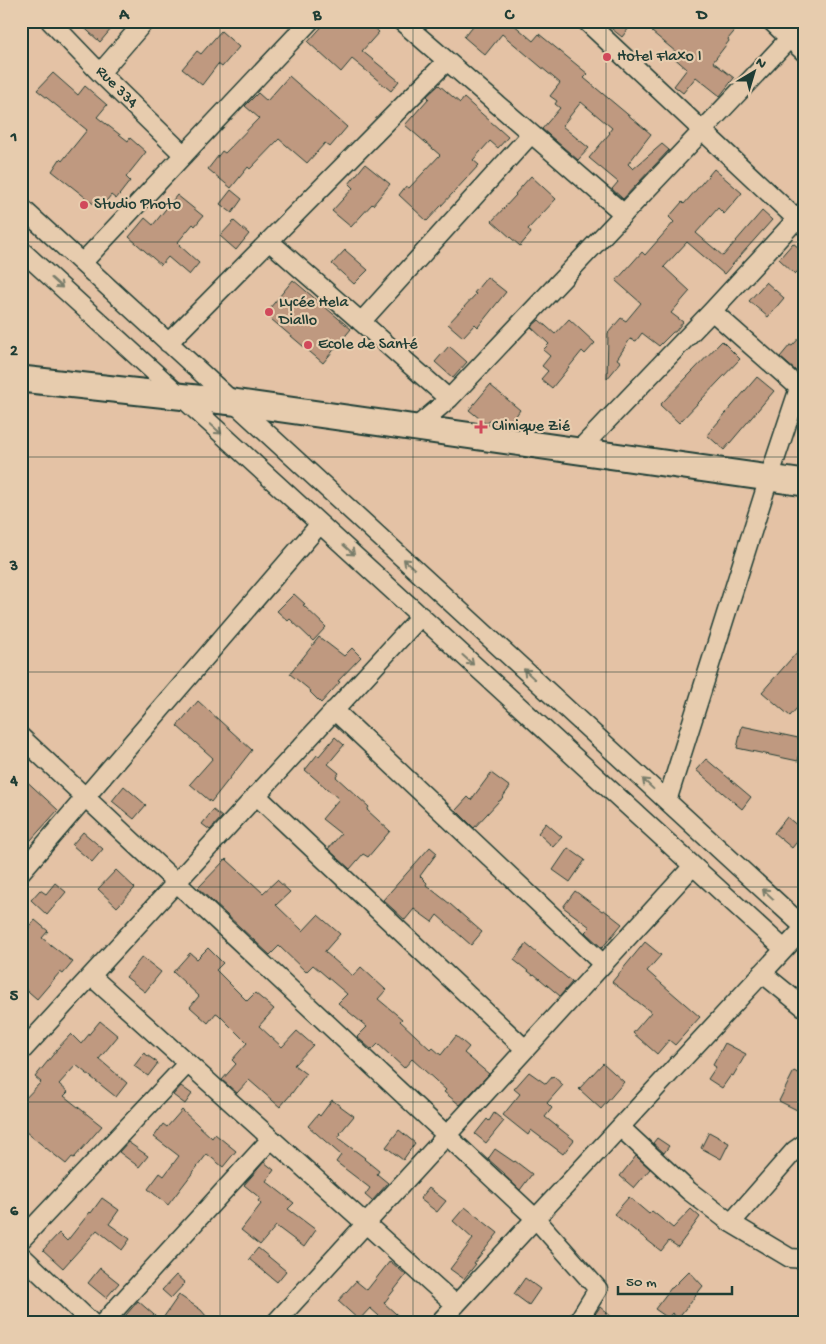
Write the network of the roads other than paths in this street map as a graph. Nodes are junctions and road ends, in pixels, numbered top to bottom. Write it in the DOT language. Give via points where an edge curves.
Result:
graph roads {
  1 [pos="50,21"];
  2 [pos="145,21"];
  3 [pos="310,21"];
  4 [pos="401,21"];
  5 [pos="586,21"];
  6 [pos="771,21"];
  7 [pos="805,22"];
  8 [pos="789,38"];
  9 [pos="805,53"];
  10 [pos="447,61"];
  11 [pos="100,73"];
  12 [pos="702,131"];
  13 [pos="531,134"];
  14 [pos="184,155"];
  15 [pos="21,207"];
  16 [pos="624,214"];
  17 [pos="802,219"];
  18 [pos="269,241"];
  19 [pos="21,250"];
  20 [pos="82,263"];
  21 [pos="712,311"];
  22 [pos="360,322"];
  23 [pos="168,343"];
  24 [pos="21,379"];
  25 [pos="802,391"];
  26 [pos="181,397"];
  27 [pos="449,399"];
  28 [pos="233,402"];
  29 [pos="415,428"];
  30 [pos="578,451"];
  31 [pos="769,478"];
  32 [pos="805,483"];
  33 [pos="320,524"];
  34 [pos="420,616"];
  35 [pos="334,710"];
  36 [pos="21,737"];
  37 [pos="256,795"];
  38 [pos="86,797"];
  39 [pos="667,801"];
  40 [pos="693,866"];
  41 [pos="21,872"];
  42 [pos="176,882"];
  43 [pos="804,927"];
  44 [pos="784,949"];
  45 [pos="603,964"];
  46 [pos="762,973"];
  47 [pos="90,976"];
  48 [pos="805,1008"];
  49 [pos="525,1049"];
  50 [pos="21,1052"];
  51 [pos="187,1064"];
  52 [pos="620,1127"];
  53 [pos="446,1135"];
  54 [pos="271,1139"];
  55 [pos="805,1144"];
  56 [pos="536,1218"];
  57 [pos="731,1223"];
  58 [pos="365,1224"];
  59 [pos="21,1240"];
  60 [pos="21,1255"];
  61 [pos="805,1258"];
  62 [pos="456,1305"];
  63 [pos="92,1323"];
  64 [pos="104,1323"];
  65 [pos="274,1323"];
  66 [pos="439,1323"];
  67 [pos="577,1323"];
  1 -- 11 [label="street, Rue 334"];
  2 -- 11 [label="street"];
  3 -- 14 [label="street"];
  4 -- 10 [label="street"];
  5 -- 12 [label="street"];
  6 -- 8 [label="street"];
  7 -- 8 [label="street"];
  8 -- 9 [label="street"];
  8 -- 12 [label="street"];
  10 -- 13 [label="street"];
  10 -- 18 [label="street"];
  11 -- 14 [label="street, Rue 334"];
  12 -- 16 [label="street"];
  12 -- 17 [label="street"];
  13 -- 16 [label="street"];
  13 -- 22 [label="street"];
  14 -- 20 [label="street"];
  15 -- 20 [label="street"];
  16 -- 27 [label="street"];
  17 -- 21 [label="street"];
  18 -- 22 [label="street"];
  18 -- 23 [label="street"];
  19 -- 26 [label="street, one-way"];
  20 -- 23 [label="street"];
  21 -- 25 [label="street"];
  21 -- 30 [label="street"];
  22 -- 27 [label="street"];
  23 -- 28 [label="street"];
  24 -- 26 [label="street"];
  25 -- 31 [label="street"];
  26 -- 28 [label="street"];
  26 -- 33 [label="street, one-way"];
  27 -- 29 [label="street"];
  28 -- 29 [label="street"];
  39 -- 28 [label="street, one-way"];
  29 -- 30 [label="street"];
  30 -- 31 [label="street"];
  31 -- 32 [label="street"];
  31 -- 39 [label="street"];
  33 -- 34 [label="street, one-way"];
  33 -- 38 [label="street"];
  34 -- 35 [label="street"];
  34 -- 40 [label="street, one-way"];
  35 -- 37 [label="street"];
  35 -- 45 [label="street"];
  36 -- 38 [label="street"];
  37 -- 42 [label="street"];
  37 -- 49 [label="street"];
  38 -- 41 [label="street"];
  38 -- 42 [label="street"];
  43 -- 39 [label="street, one-way"];
  40 -- 44 [label="street"];
  40 -- 45 [label="street"];
  42 -- 47 [label="street"];
  42 -- 53 [label="street"];
  43 -- 44 [label="street"];
  44 -- 46 [label="street"];
  45 -- 49 [label="street"];
  46 -- 48 [label="street"];
  46 -- 52 [label="street"];
  47 -- 50 [label="street"];
  47 -- 51 [label="street"];
  49 -- 53 [label="street"];
  51 -- 54 [label="street"];
  51 -- 59 [label="street"];
  52 -- 56 [label="street"];
  52 -- 57 [label="street" via="689,1191"];
  53 -- 56 [label="street"];
  53 -- 58 [label="street"];
  54 -- 58 [label="street"];
  54 -- 64 [label="street"];
  55 -- 57 [label="street" via="795,1150"];
  56 -- 62 [label="street"];
  56 -- 67 [label="street" via="598,1289"];
  57 -- 61 [label="street" via="790,1258"];
  58 -- 62 [label="street"];
  58 -- 65 [label="street"];
  60 -- 63 [label="street"];
  62 -- 66 [label="street"];
}
